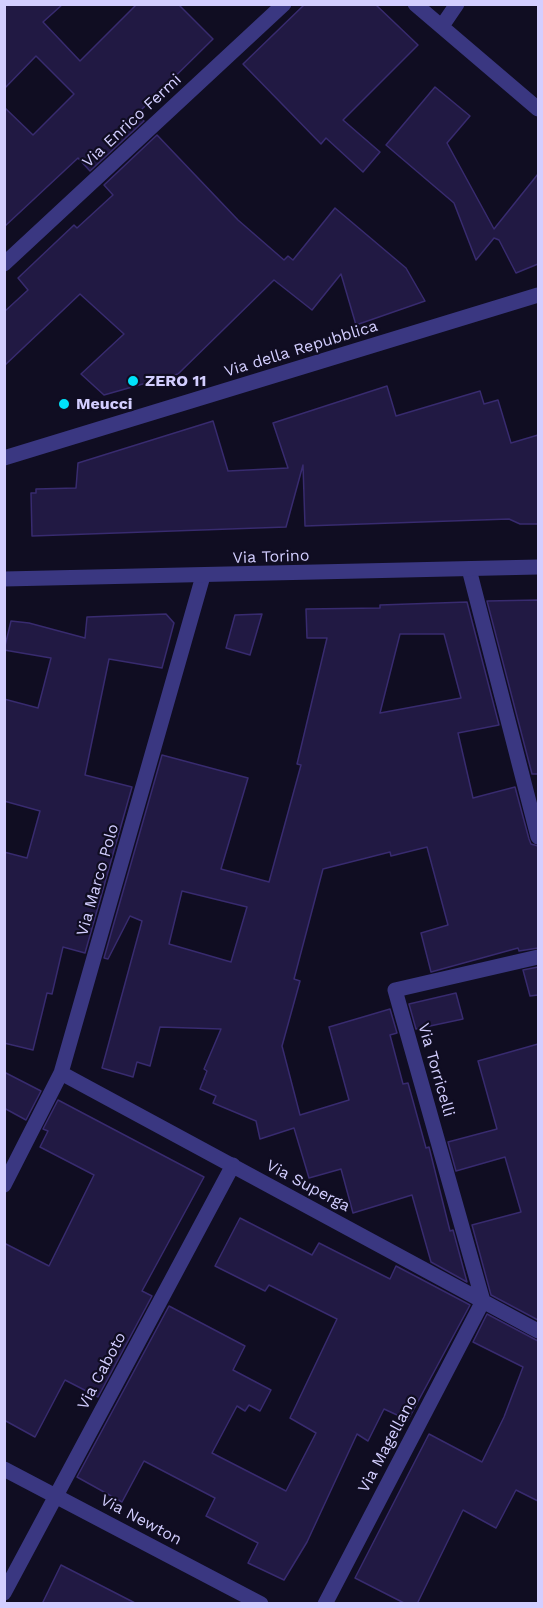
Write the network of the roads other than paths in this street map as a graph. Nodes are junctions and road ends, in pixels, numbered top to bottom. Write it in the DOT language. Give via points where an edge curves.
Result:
graph roads {
  1 [pos="284,4"];
  2 [pos="415,4"];
  3 [pos="457,4"];
  4 [pos="442,26"];
  5 [pos="538,109"];
  6 [pos="4,264"];
  7 [pos="538,295"];
  8 [pos="4,459"];
  9 [pos="538,567"];
  10 [pos="469,569"];
  11 [pos="203,576"];
  12 [pos="4,579"];
  13 [pos="538,837"];
  14 [pos="538,957"];
  15 [pos="62,1073"];
  16 [pos="232,1166"];
  17 [pos="4,1185"];
  18 [pos="483,1300"];
  19 [pos="538,1331"];
  20 [pos="4,1469"];
  21 [pos="56,1496"];
  22 [pos="4,1593"];
  23 [pos="261,1604"];
  24 [pos="325,1604"];
  1 -- 6 [label="street, Via Enrico Fermi"];
  2 -- 4 [label="street"];
  3 -- 4 [label="street"];
  4 -- 5 [label="street"];
  7 -- 8 [label="street, Via della Repubblica"];
  9 -- 10 [label="street, Via Torino"];
  10 -- 11 [label="street, Via Torino"];
  10 -- 13 [label="street"];
  11 -- 12 [label="street, Via Torino"];
  11 -- 15 [label="street, Via Marco Polo"];
  14 -- 18 [label="street, Via Torricelli" via="395,990"];
  15 -- 16 [label="street, Via Superga"];
  15 -- 17 [label="street, Via Marco Polo"];
  16 -- 18 [label="street, Via Superga"];
  16 -- 21 [label="street, Via Caboto"];
  18 -- 19 [label="street, Via Superga"];
  18 -- 24 [label="street, Via Magellano"];
  20 -- 21 [label="street, Via Newton"];
  21 -- 22 [label="street, Via Caboto"];
  21 -- 23 [label="street, Via Newton"];
}
